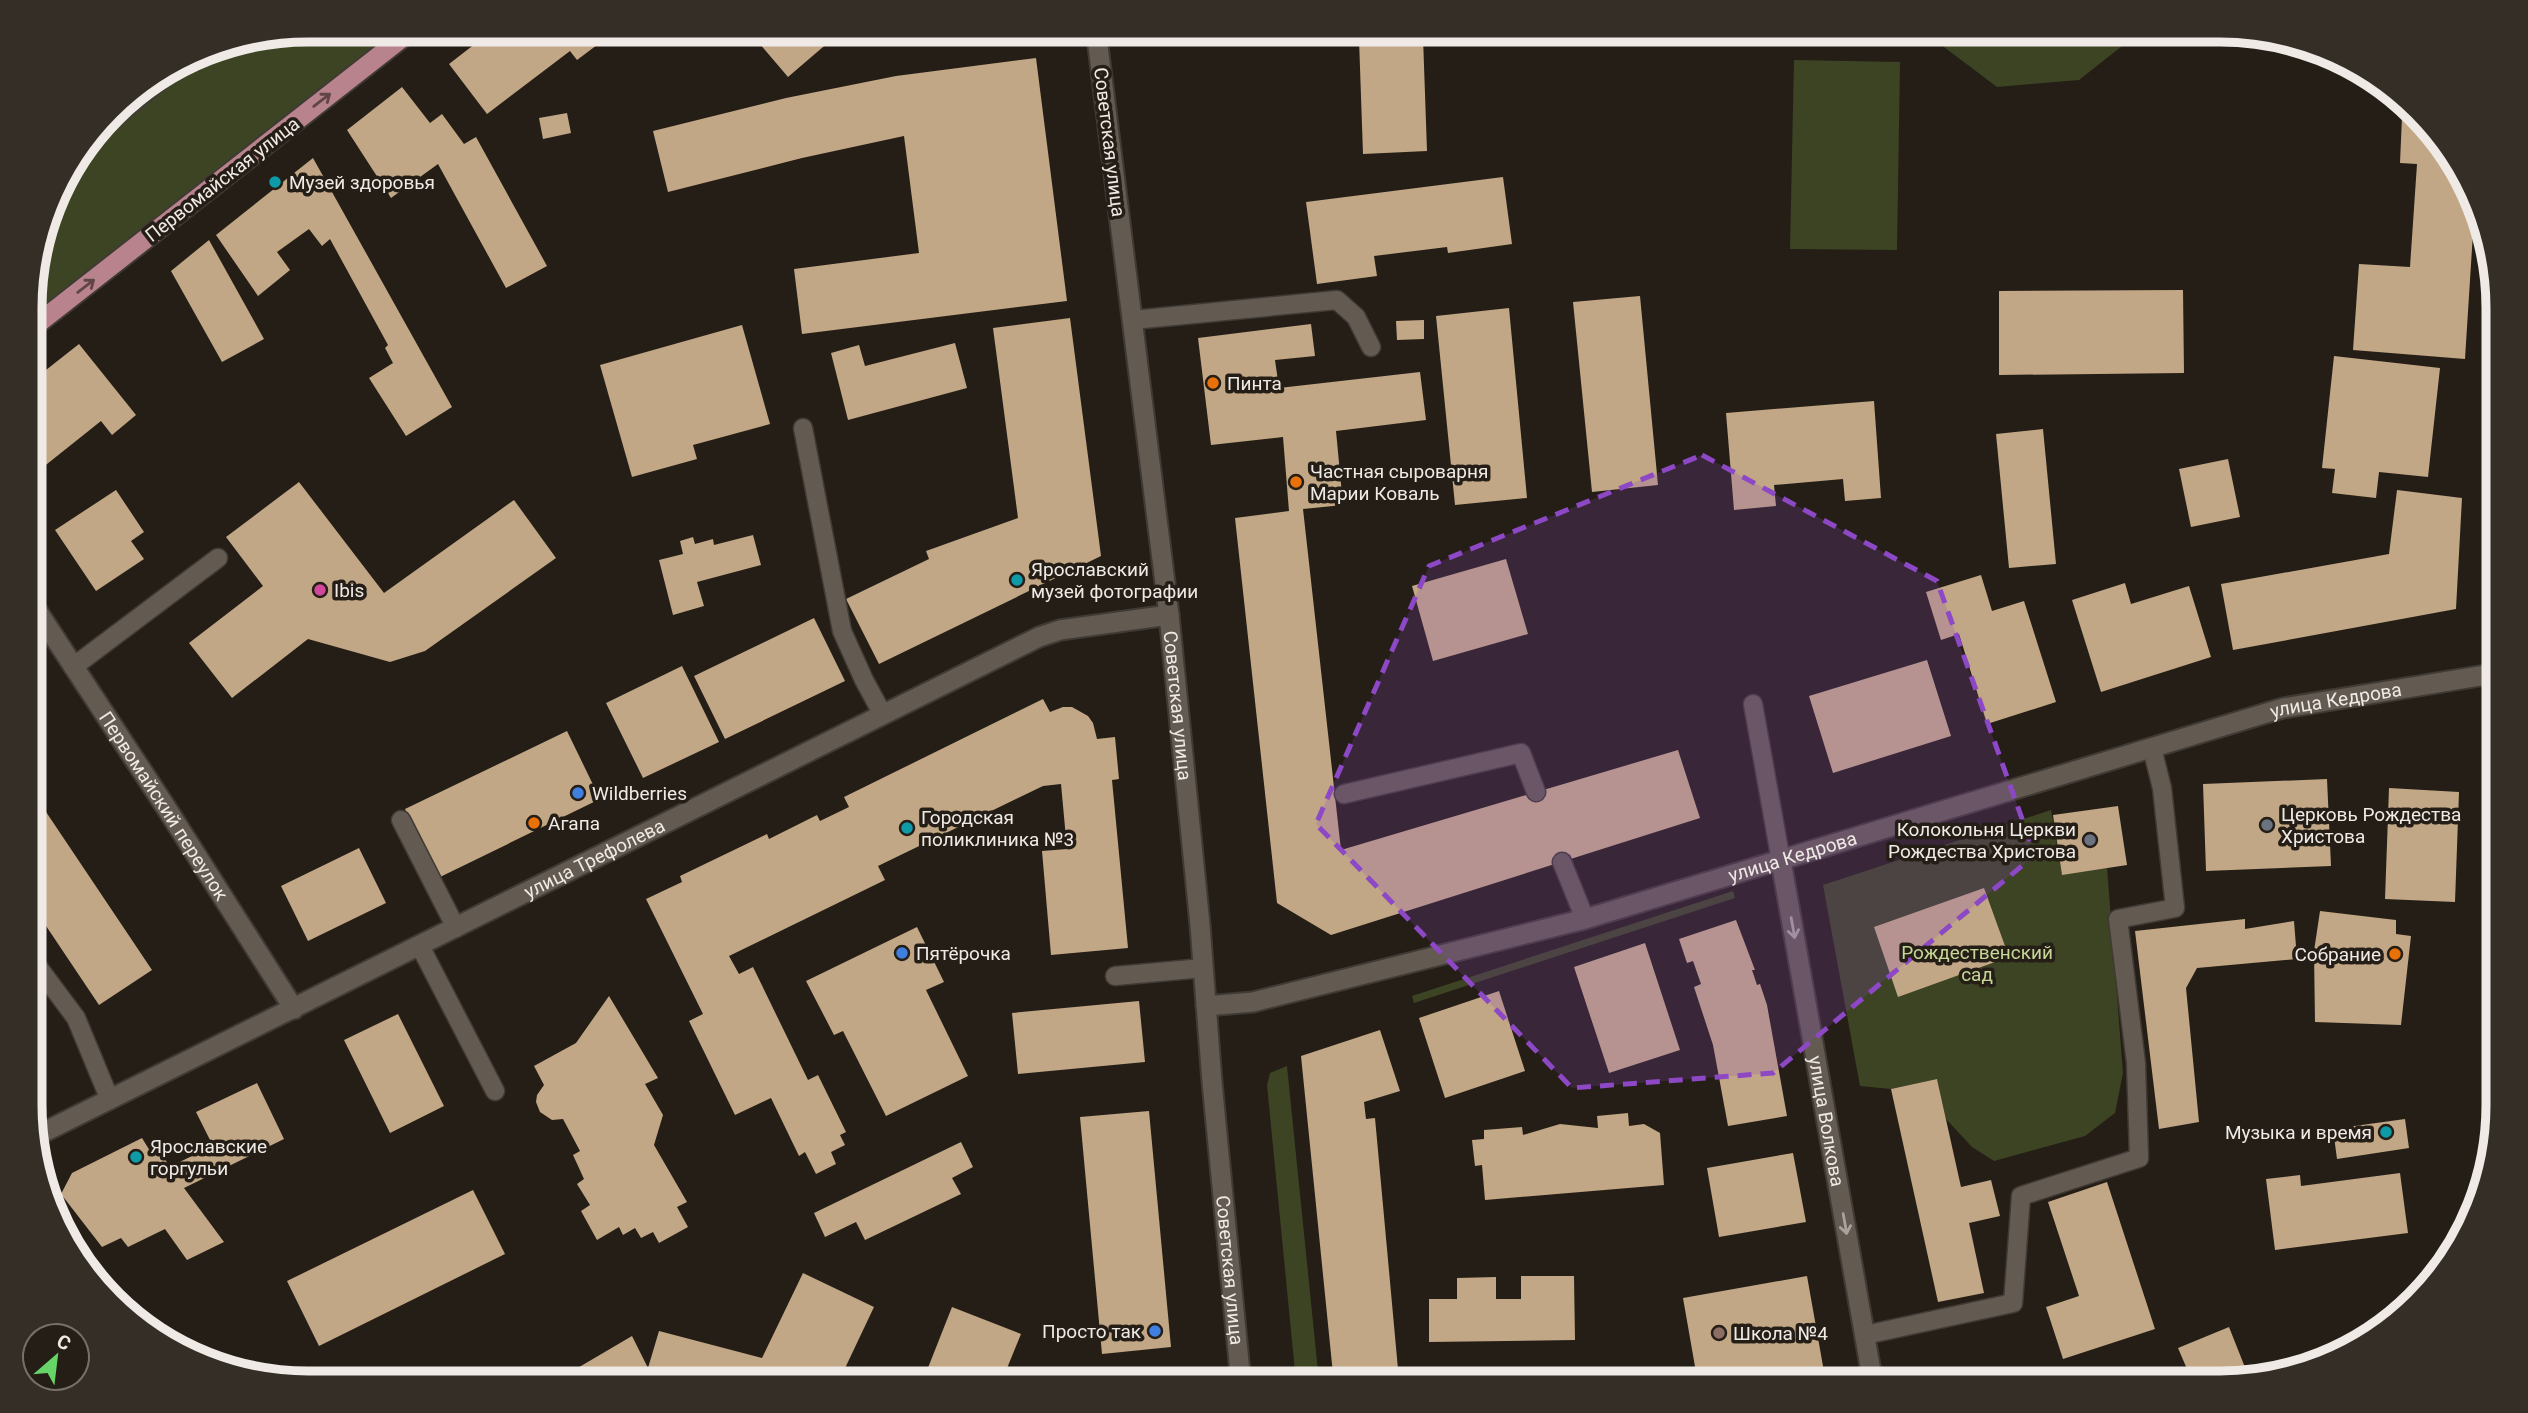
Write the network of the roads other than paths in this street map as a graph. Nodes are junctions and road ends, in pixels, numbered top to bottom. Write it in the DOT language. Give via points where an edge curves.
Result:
graph roads {
  1 [pos="397,42"];
  2 [pos="1098,42"];
  3 [pos="42,320"];
  4 [pos="1133,320"];
  5 [pos="1371,347"];
  6 [pos="803,428"];
  7 [pos="218,558"];
  8 [pos="1168,615"];
  9 [pos="42,619"];
  10 [pos="73,667"];
  11 [pos="2486,675"];
  12 [pos="1753,704"];
  13 [pos="883,715"];
  14 [pos="2152,748"];
  15 [pos="1535,792"];
  16 [pos="1344,794"];
  17 [pos="401,820"];
  18 [pos="1782,860"];
  19 [pos="1562,862"];
  20 [pos="1585,919"];
  21 [pos="456,928"];
  22 [pos="420,946"];
  23 [pos="1203,968"];
  24 [pos="42,972"];
  25 [pos="1115,976"];
  26 [pos="1206,1006"];
  27 [pos="294,1009"];
  28 [pos="495,1091"];
  29 [pos="110,1100"];
  30 [pos="44,1132"];
  31 [pos="1865,1335"];
  32 [pos="1240,1371"];
  33 [pos="1871,1371"];
  3 -- 1 [label="main road, Первомайская улица, one-way"];
  2 -- 4 [label="street, Советская улица"];
  4 -- 5 [label="lane" via="1337,300 1356,317"];
  4 -- 8 [label="street, Советская улица"];
  6 -- 13 [label="lane" via="842,631"];
  7 -- 10 [label="lane"];
  8 -- 13 [label="street, улица Трефолева" via="1050,633"];
  8 -- 23 [label="street, Советская улица"];
  9 -- 10 [label="street, Первомайский переулок"];
  10 -- 27 [label="street, Первомайский переулок"];
  11 -- 14 [label="street, улица Кедрова" via="2283,708"];
  12 -- 18 [label="lane"];
  13 -- 21 [label="street, улица Трефолева"];
  14 -- 18 [label="street, улица Кедрова"];
  14 -- 31 [label="lane" via="2162,788 2175,908 2118,919 2136,1063 2139,1158 2021,1196 2013,1303"];
  15 -- 16 [label="lane" via="1521,753"];
  17 -- 21 [label="lane"];
  18 -- 20 [label="street, улица Кедрова"];
  18 -- 31 [label="street, улица Волкова, one-way"];
  19 -- 20 [label="lane"];
  20 -- 26 [label="street, улица Кедрова" via="1253,1002"];
  21 -- 22 [label="street, улица Трефолева"];
  22 -- 27 [label="street, улица Трефолева"];
  22 -- 28 [label="lane"];
  23 -- 25 [label="lane"];
  23 -- 26 [label="street, Советская улица"];
  24 -- 29 [label="lane" via="76,1018"];
  26 -- 32 [label="street, Советская улица"];
  27 -- 29 [label="street, улица Трефолева"];
  29 -- 30 [label="street, улица Трефолева"];
  31 -- 33 [label="street, улица Волкова"];
}
